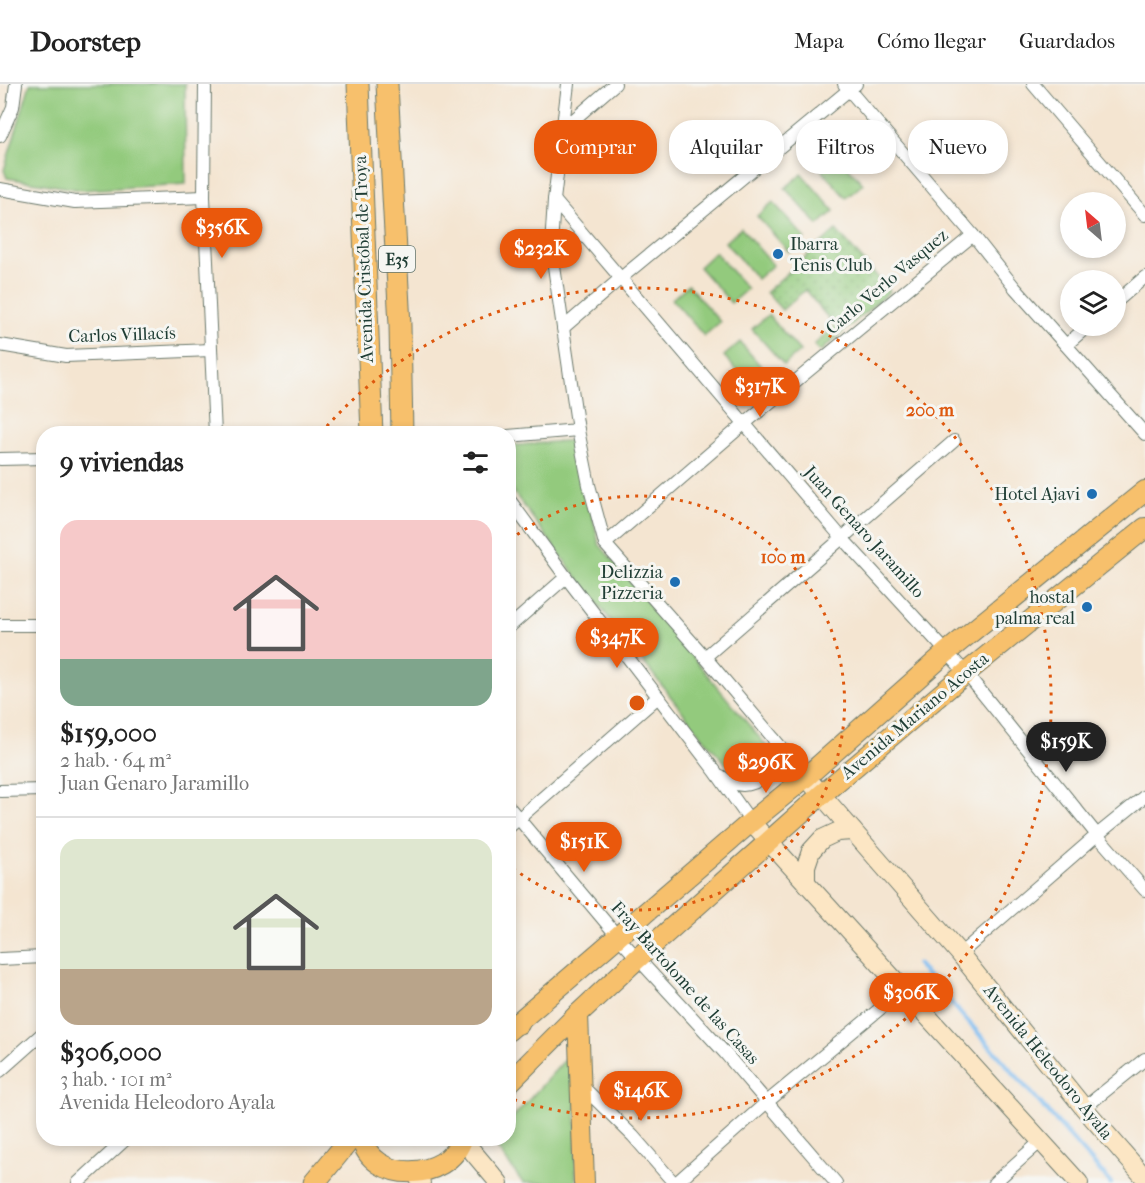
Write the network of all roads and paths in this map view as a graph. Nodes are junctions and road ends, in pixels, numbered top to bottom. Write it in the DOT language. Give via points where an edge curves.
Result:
graph roads {
  1 [pos="16,84"];
  2 [pos="205,84"];
  3 [pos="357,84"];
  4 [pos="387,84"];
  5 [pos="568,84"];
  6 [pos="615,84"];
  7 [pos="1033,84"];
  8 [pos="850,86"];
  9 [pos="564,120"];
  10 [pos="573,120"];
  11 [pos="0,136"];
  12 [pos="557,174"];
  13 [pos="0,189"];
  14 [pos="204,197"];
  15 [pos="554,200"];
  16 [pos="1145,215"];
  17 [pos="973,235"];
  18 [pos="1145,277"];
  19 [pos="621,278"];
  20 [pos="1126,293"];
  21 [pos="563,328"];
  22 [pos="1077,336"];
  23 [pos="0,345"];
  24 [pos="1066,345"];
  25 [pos="211,350"];
  26 [pos="745,423"];
  27 [pos="215,426"];
  28 [pos="372,426"];
  29 [pos="402,426"];
  30 [pos="578,430"];
  31 [pos="1145,434"];
  32 [pos="516,435"];
  33 [pos="954,441"];
  34 [pos="36,458"];
  35 [pos="0,459"];
  36 [pos="1145,491"];
  37 [pos="516,509"];
  38 [pos="1145,528"];
  39 [pos="842,538"];
  40 [pos="605,544"];
  41 [pos="566,578"];
  42 [pos="516,621"];
  43 [pos="0,625"];
  44 [pos="36,625"];
  45 [pos="948,651"];
  46 [pos="705,657"];
  47 [pos="966,673"];
  48 [pos="658,697"];
  49 [pos="774,739"];
  50 [pos="715,771"];
  51 [pos="806,777"];
  52 [pos="36,790"];
  53 [pos="0,791"];
  54 [pos="821,795"];
  55 [pos="1145,796"];
  56 [pos="516,815"];
  57 [pos="519,819"];
  58 [pos="516,821"];
  59 [pos="751,822"];
  60 [pos="853,831"];
  61 [pos="1097,835"];
  62 [pos="769,842"];
  63 [pos="806,882"];
  64 [pos="1145,890"];
  65 [pos="618,937"];
  66 [pos="960,954"];
  67 [pos="36,957"];
  68 [pos="0,959"];
  69 [pos="637,959"];
  70 [pos="904,989"];
  71 [pos="578,1014"];
  72 [pos="516,1023"];
  73 [pos="36,1039"];
  74 [pos="1145,1059"];
  75 [pos="0,1071"];
  76 [pos="516,1076"];
  77 [pos="581,1085"];
  78 [pos="767,1102"];
  79 [pos="1084,1108"];
  80 [pos="1041,1142"];
  81 [pos="118,1146"];
  82 [pos="344,1146"];
  83 [pos="364,1146"];
  84 [pos="461,1146"];
  85 [pos="468,1146"];
  86 [pos="1145,1178"];
  87 [pos="78,1183"];
  88 [pos="314,1183"];
  89 [pos="418,1183"];
  90 [pos="499,1183"];
  91 [pos="584,1183"];
  92 [pos="675,1183"];
  93 [pos="836,1183"];
  94 [pos="994,1183"];
  95 [pos="1078,1183"];
  1 -- 11 [label="street" via="13,107"];
  2 -- 14 [label="street"];
  3 -- 28 [label="highway, Avenida Cristóbal de Troya / E35"];
  4 -- 29 [label="highway, Avenida Cristóbal de Troya / E35"];
  5 -- 9 [label="street, Avenida Heleodoro Ayala"];
  6 -- 10 [label="street"];
  7 -- 16 [label="street"];
  8 -- 17 [label="street"];
  8 -- 19 [label="street"];
  12 -- 15 [label="street, Avenida Heleodoro Ayala"];
  13 -- 14 [label="street" via="75,202"];
  14 -- 25 [label="street"];
  15 -- 19 [label="street, Juan Genaro Jaramillo"];
  15 -- 21 [label="street, Avenida Heleodoro Ayala" via="551,246"];
  17 -- 24 [label="street"];
  17 -- 26 [label="street, Carlo Verlo Vasquez"];
  18 -- 20 [label="street"];
  19 -- 21 [label="street"];
  19 -- 26 [label="street, Juan Genaro Jaramillo"];
  21 -- 30 [label="street, Avenida Heleodoro Ayala"];
  22 -- 24 [label="street"];
  23 -- 25 [label="street, Carlos Villacís" via="66,356"];
  24 -- 31 [label="street"];
  25 -- 27 [label="street"];
  26 -- 39 [label="street, Juan Genaro Jaramillo"];
  26 -- 40 [label="street, Carlo Verlo Vasquez"];
  30 -- 32 [label="street"];
  30 -- 40 [label="street, Avenida Heleodoro Ayala"];
  33 -- 39 [label="street"];
  34 -- 35 [label="street"];
  36 -- 45 [label="main road, Avenida Mariano Acosta"];
  37 -- 41 [label="street"];
  38 -- 47 [label="main road, Avenida Mariano Acosta"];
  39 -- 45 [label="street, Juan Genaro Jaramillo"];
  39 -- 46 [label="street"];
  40 -- 46 [label="street, Avenida Heleodoro Ayala"];
  41 -- 42 [label="street"];
  41 -- 48 [label="street"];
  43 -- 44 [label="street"];
  45 -- 47 [label="street, Juan Genaro Jaramillo"];
  45 -- 51 [label="main road, Avenida Mariano Acosta"];
  46 -- 49 [label="street, Avenida Heleodoro Ayala"];
  47 -- 54 [label="main road, Avenida Mariano Acosta"];
  47 -- 61 [label="street, Juan Genaro Jaramillo"];
  48 -- 50 [label="street"];
  48 -- 57 [label="street"];
  49 -- 50 [label="street" via="774,762 759,781 743,785 728,781"];
  49 -- 51 [label="street, Avenida Heleodoro Ayala"];
  50 -- 59 [label="street"];
  51 -- 54 [label="main road, Avenida Heleodoro Ayala"];
  51 -- 59 [label="main road, Avenida Mariano Acosta"];
  52 -- 53 [label="street"];
  54 -- 60 [label="main road, Avenida Heleodoro Ayala"];
  54 -- 62 [label="main road, Avenida Mariano Acosta"];
  55 -- 61 [label="street"];
  56 -- 57 [label="street, Fray Bartolome de las Casas"];
  57 -- 58 [label="street"];
  57 -- 65 [label="street, Fray Bartolome de las Casas"];
  59 -- 62 [label="main road"];
  59 -- 65 [label="main road, Avenida Mariano Acosta"];
  60 -- 63 [label="main road" via="837,832 822,839 806,866"];
  60 -- 66 [label="main road, Avenida Heleodoro Ayala"];
  61 -- 64 [label="street, Juan Genaro Jaramillo"];
  61 -- 66 [label="street"];
  62 -- 63 [label="main road"];
  62 -- 69 [label="main road, Avenida Mariano Acosta"];
  63 -- 70 [label="main road"];
  65 -- 69 [label="street, Fray Bartolome de las Casas"];
  65 -- 72 [label="main road, Avenida Mariano Acosta"];
  66 -- 79 [label="main road, Avenida Heleodoro Ayala"];
  67 -- 68 [label="street"];
  69 -- 71 [label="main road, Avenida Mariano Acosta"];
  69 -- 78 [label="street, Fray Bartolome de las Casas"];
  70 -- 78 [label="street"];
  70 -- 80 [label="main road"];
  71 -- 76 [label="main road, Avenida Mariano Acosta"];
  71 -- 77 [label="main road"];
  73 -- 75 [label="street"];
  74 -- 79 [label="street"];
  77 -- 91 [label="main road"];
  77 -- 92 [label="street"];
  78 -- 92 [label="street"];
  78 -- 93 [label="street, Fray Bartolome de las Casas"];
  79 -- 86 [label="main road, Avenida Heleodoro Ayala"];
  80 -- 94 [label="street"];
  80 -- 95 [label="main road"];
  81 -- 87 [label="street"];
  82 -- 88 [label="highway"];
  83 -- 89 [label="highway" via="375,1167 387,1176"];
  84 -- 89 [label="highway" via="455,1159 440,1174"];
  85 -- 90 [label="main road"];
}
